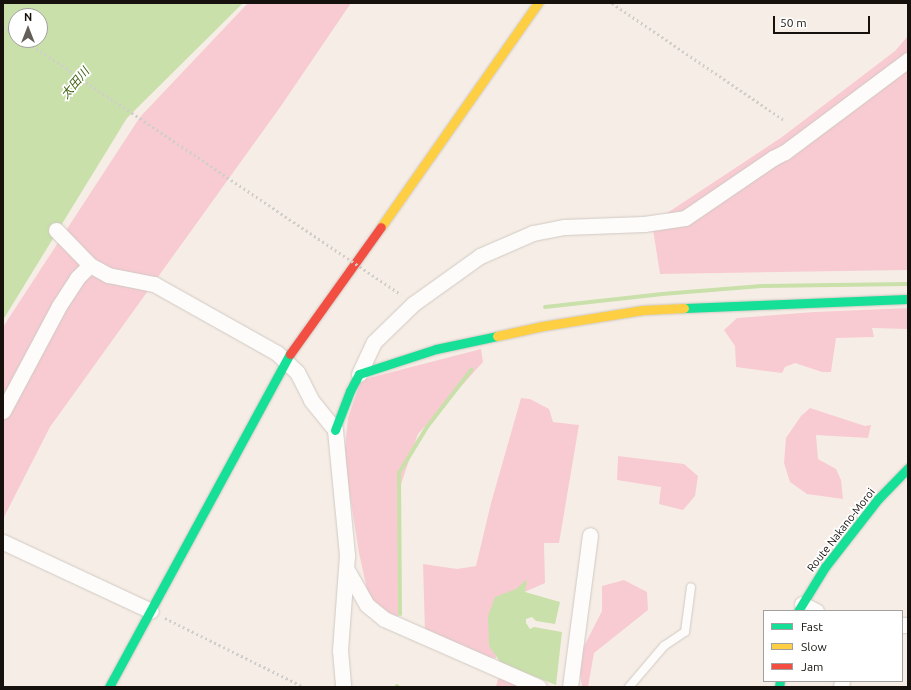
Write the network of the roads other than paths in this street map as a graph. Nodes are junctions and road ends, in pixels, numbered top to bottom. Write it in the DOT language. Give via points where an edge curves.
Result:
graph roads {
  1 [pos="538,3"];
  2 [pos="908,60"];
  3 [pos="56,230"];
  4 [pos="90,264"];
  5 [pos="908,299"];
  6 [pos="286,360"];
  7 [pos="359,374"];
  8 [pos="3,411"];
  9 [pos="335,430"];
  10 [pos="908,468"];
  11 [pos="590,535"];
  12 [pos="3,542"];
  13 [pos="347,570"];
  14 [pos="691,587"];
  15 [pos="800,608"];
  16 [pos="811,610"];
  17 [pos="151,611"];
  18 [pos="109,687"];
  19 [pos="343,687"];
  20 [pos="540,687"];
  21 [pos="570,687"];
  22 [pos="629,687"];
  1 -- 6 [label="street"];
  2 -- 7 [label="street" via="785,152 685,218 644,224 564,227 533,233 480,256 414,304 374,342"];
  3 -- 4 [label="street"];
  4 -- 6 [label="street" via="108,275 154,284 252,338"];
  4 -- 8 [label="street" via="77,278 59,306"];
  5 -- 7 [label="street" via="643,310 543,326 436,349"];
  6 -- 9 [label="street" via="297,372 311,400"];
  6 -- 17 [label="street"];
  7 -- 9 [label="street"];
  9 -- 13 [label="street"];
  10 -- 15 [label="street, Route Nakano-Moroi" via="878,499 825,567"];
  11 -- 21 [label="street"];
  12 -- 17 [label="street"];
  13 -- 19 [label="street" via="340,650"];
  13 -- 20 [label="street" via="367,605 384,619"];
  14 -- 22 [label="lane" via="685,632 664,646"];
  15 -- 16 [label="street"];
  17 -- 18 [label="street"];
}
